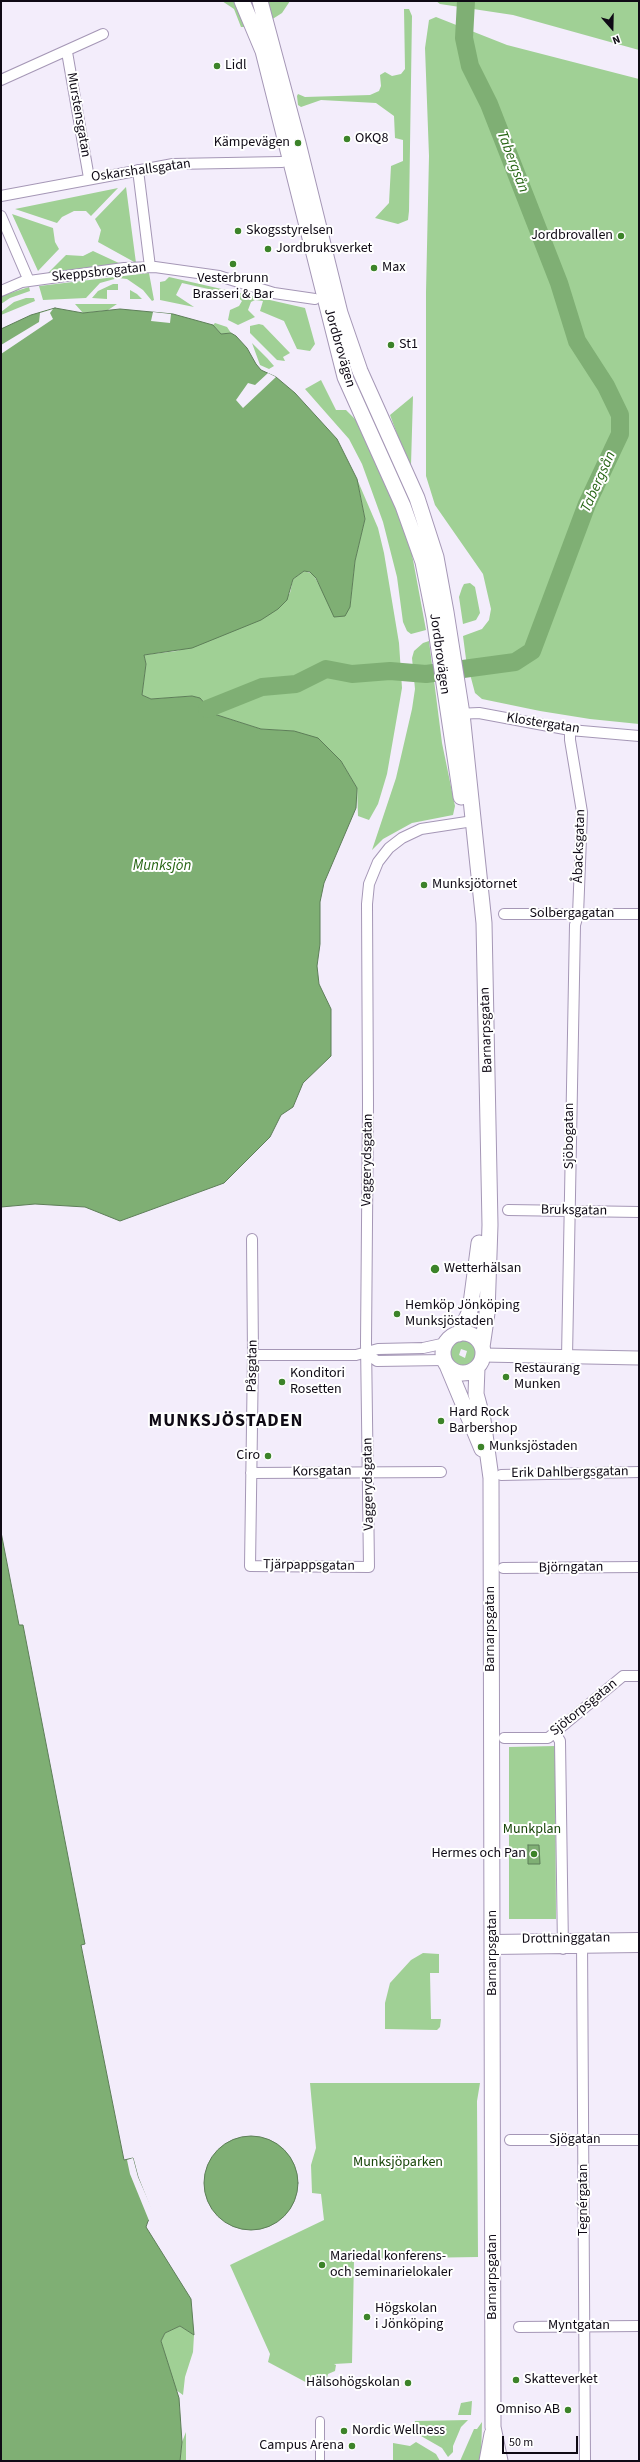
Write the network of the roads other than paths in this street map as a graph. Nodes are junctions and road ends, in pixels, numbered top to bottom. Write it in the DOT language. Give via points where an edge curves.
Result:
graph roads {
  1 [pos="242,1"];
  2 [pos="260,1"];
  3 [pos="255,28"];
  4 [pos="103,34"];
  5 [pos="67,52"];
  6 [pos="1,80"];
  7 [pos="282,162"];
  8 [pos="138,170"];
  9 [pos="89,178"];
  10 [pos="1,196"];
  11 [pos="1,216"];
  12 [pos="150,267"];
  13 [pos="29,281"];
  14 [pos="1,291"];
  15 [pos="315,299"];
  16 [pos="345,377"];
  17 [pos="446,654"];
  18 [pos="455,714"];
  19 [pos="570,730"];
  20 [pos="639,736"];
  21 [pos="469,822"];
  22 [pos="504,914"];
  23 [pos="639,914"];
  24 [pos="578,915"];
  25 [pos="508,1210"];
  26 [pos="570,1210"];
  27 [pos="639,1212"];
  28 [pos="252,1239"];
  29 [pos="459,1334"];
  30 [pos="446,1343"];
  31 [pos="483,1351"];
  32 [pos="367,1354"];
  33 [pos="253,1355"];
  34 [pos="566,1357"];
  35 [pos="639,1358"];
  36 [pos="445,1363"];
  37 [pos="477,1368"];
  38 [pos="369,1471"];
  39 [pos="441,1472"];
  40 [pos="639,1472"];
  41 [pos="251,1473"];
  42 [pos="496,1476"];
  43 [pos="250,1566"];
  44 [pos="369,1567"];
  45 [pos="639,1567"];
  46 [pos="503,1568"];
  47 [pos="639,1676"];
  48 [pos="555,1733"];
  49 [pos="504,1738"];
  50 [pos="639,1938"];
  51 [pos="563,1944"];
  52 [pos="582,1944"];
  53 [pos="493,1945"];
  54 [pos="639,1947"];
  55 [pos="510,2140"];
  56 [pos="584,2140"];
  57 [pos="639,2140"];
  58 [pos="584,2326"];
  59 [pos="639,2326"];
  60 [pos="519,2327"];
  61 [pos="320,2421"];
  62 [pos="493,2427"];
  63 [pos="320,2461"];
  64 [pos="486,2461"];
  65 [pos="500,2461"];
  66 [pos="585,2461"];
  1 -- 3 [label="main road, Jordbrovägen"];
  2 -- 17 [label="main road, Jordbrovägen" via="340,313 360,371 417,498 436,557"];
  3 -- 7 [label="main road" via="265,93"];
  3 -- 16 [label="main road, Jordbrovägen" via="272,85"];
  4 -- 5 [label="street"];
  5 -- 6 [label="street"];
  5 -- 9 [label="street, Murstensgatan"];
  7 -- 8 [label="street, Oskarshallsgatan" via="173,164"];
  7 -- 15 [label="main road"];
  8 -- 9 [label="street, Oskarshallsgatan"];
  8 -- 12 [label="street"];
  9 -- 10 [label="street, Oskarshallsgatan"];
  11 -- 13 [label="street"];
  12 -- 13 [label="street, Skeppsbrogatan"];
  12 -- 15 [label="street, Skeppsbrogatan" via="219,276 274,293"];
  13 -- 14 [label="street, Skeppsbrogatan"];
  15 -- 16 [label="main road" via="331,349"];
  16 -- 17 [label="main road, Jordbrovägen" via="403,506 423,562"];
  17 -- 18 [label="main road, Jordbrovägen"];
  18 -- 19 [label="street, Klostergatan" via="479,713"];
  18 -- 21 [label="main road, Barnarpsgatan"];
  19 -- 20 [label="street, Klostergatan"];
  19 -- 24 [label="street, Åbacksgatan" via="582,812"];
  21 -- 29 [label="main road, Barnarpsgatan" via="477,903 477,1021 481,1087 480,1210 479,1256 470,1311"];
  21 -- 31 [label="main road, Barnarpsgatan" via="484,923 489,1088 490,1225"];
  21 -- 32 [label="street, Vaggerydsgatan" via="421,829 402,838 389,848 378,862 369,884"];
  22 -- 24 [label="street, Solbergagatan"];
  23 -- 24 [label="street, Solbergagatan"];
  24 -- 26 [label="street, Sjöbogatan" via="575,926 571,1053"];
  25 -- 26 [label="street, Bruksgatan"];
  26 -- 27 [label="street, Bruksgatan"];
  26 -- 34 [label="street, Sjöbogatan"];
  28 -- 33 [label="street, Påsgatan"];
  29 -- 30 [label="main road"];
  29 -- 31 [label="main road" via="473,1336"];
  30 -- 32 [label="street" via="423,1348 378,1349"];
  30 -- 36 [label="main road" via="443,1351"];
  31 -- 34 [label="street"];
  31 -- 37 [label="main road"];
  32 -- 33 [label="street"];
  32 -- 36 [label="street" via="377,1361"];
  32 -- 38 [label="street, Vaggerydsgatan"];
  33 -- 41 [label="street, Påsgatan"];
  34 -- 35 [label="street"];
  36 -- 37 [label="main road" via="454,1372 461,1374"];
  36 -- 42 [label="main road, Barnarpsgatan"];
  37 -- 42 [label="main road, Barnarpsgatan" via="476,1394"];
  38 -- 39 [label="street, Korsgatan"];
  38 -- 41 [label="street, Korsgatan"];
  38 -- 44 [label="street, Vaggerydsgatan"];
  40 -- 42 [label="street, Erik Dahlbergsgatan"];
  41 -- 43 [label="street, Påsgatan"];
  42 -- 53 [label="main road, Barnarpsgatan"];
  43 -- 44 [label="street, Tjärpappsgatan"];
  45 -- 46 [label="street, Björngatan"];
  47 -- 48 [label="street, Sjötorpsgatan" via="623,1676"];
  48 -- 49 [label="street, Sjötorpsgatan" via="548,1738"];
  48 -- 51 [label="street" via="560,1741"];
  50 -- 52 [label="street, Drottninggatan"];
  51 -- 52 [label="street, Drottninggatan"];
  51 -- 53 [label="street, Drottninggatan"];
  52 -- 54 [label="street, Drottninggatan"];
  52 -- 56 [label="street, Tegnérgatan"];
  53 -- 62 [label="main road, Barnarpsgatan"];
  55 -- 56 [label="street, Sjögatan"];
  56 -- 57 [label="street, Sjögatan"];
  56 -- 58 [label="street, Tegnérgatan"];
  58 -- 59 [label="street, Myntgatan"];
  58 -- 60 [label="street, Myntgatan"];
  58 -- 66 [label="street, Tegnérgatan"];
  61 -- 63 [label="street"];
  62 -- 64 [label="main road, Barnarpsgatan"];
  62 -- 65 [label="main road, Barnarpsgatan"];
}
